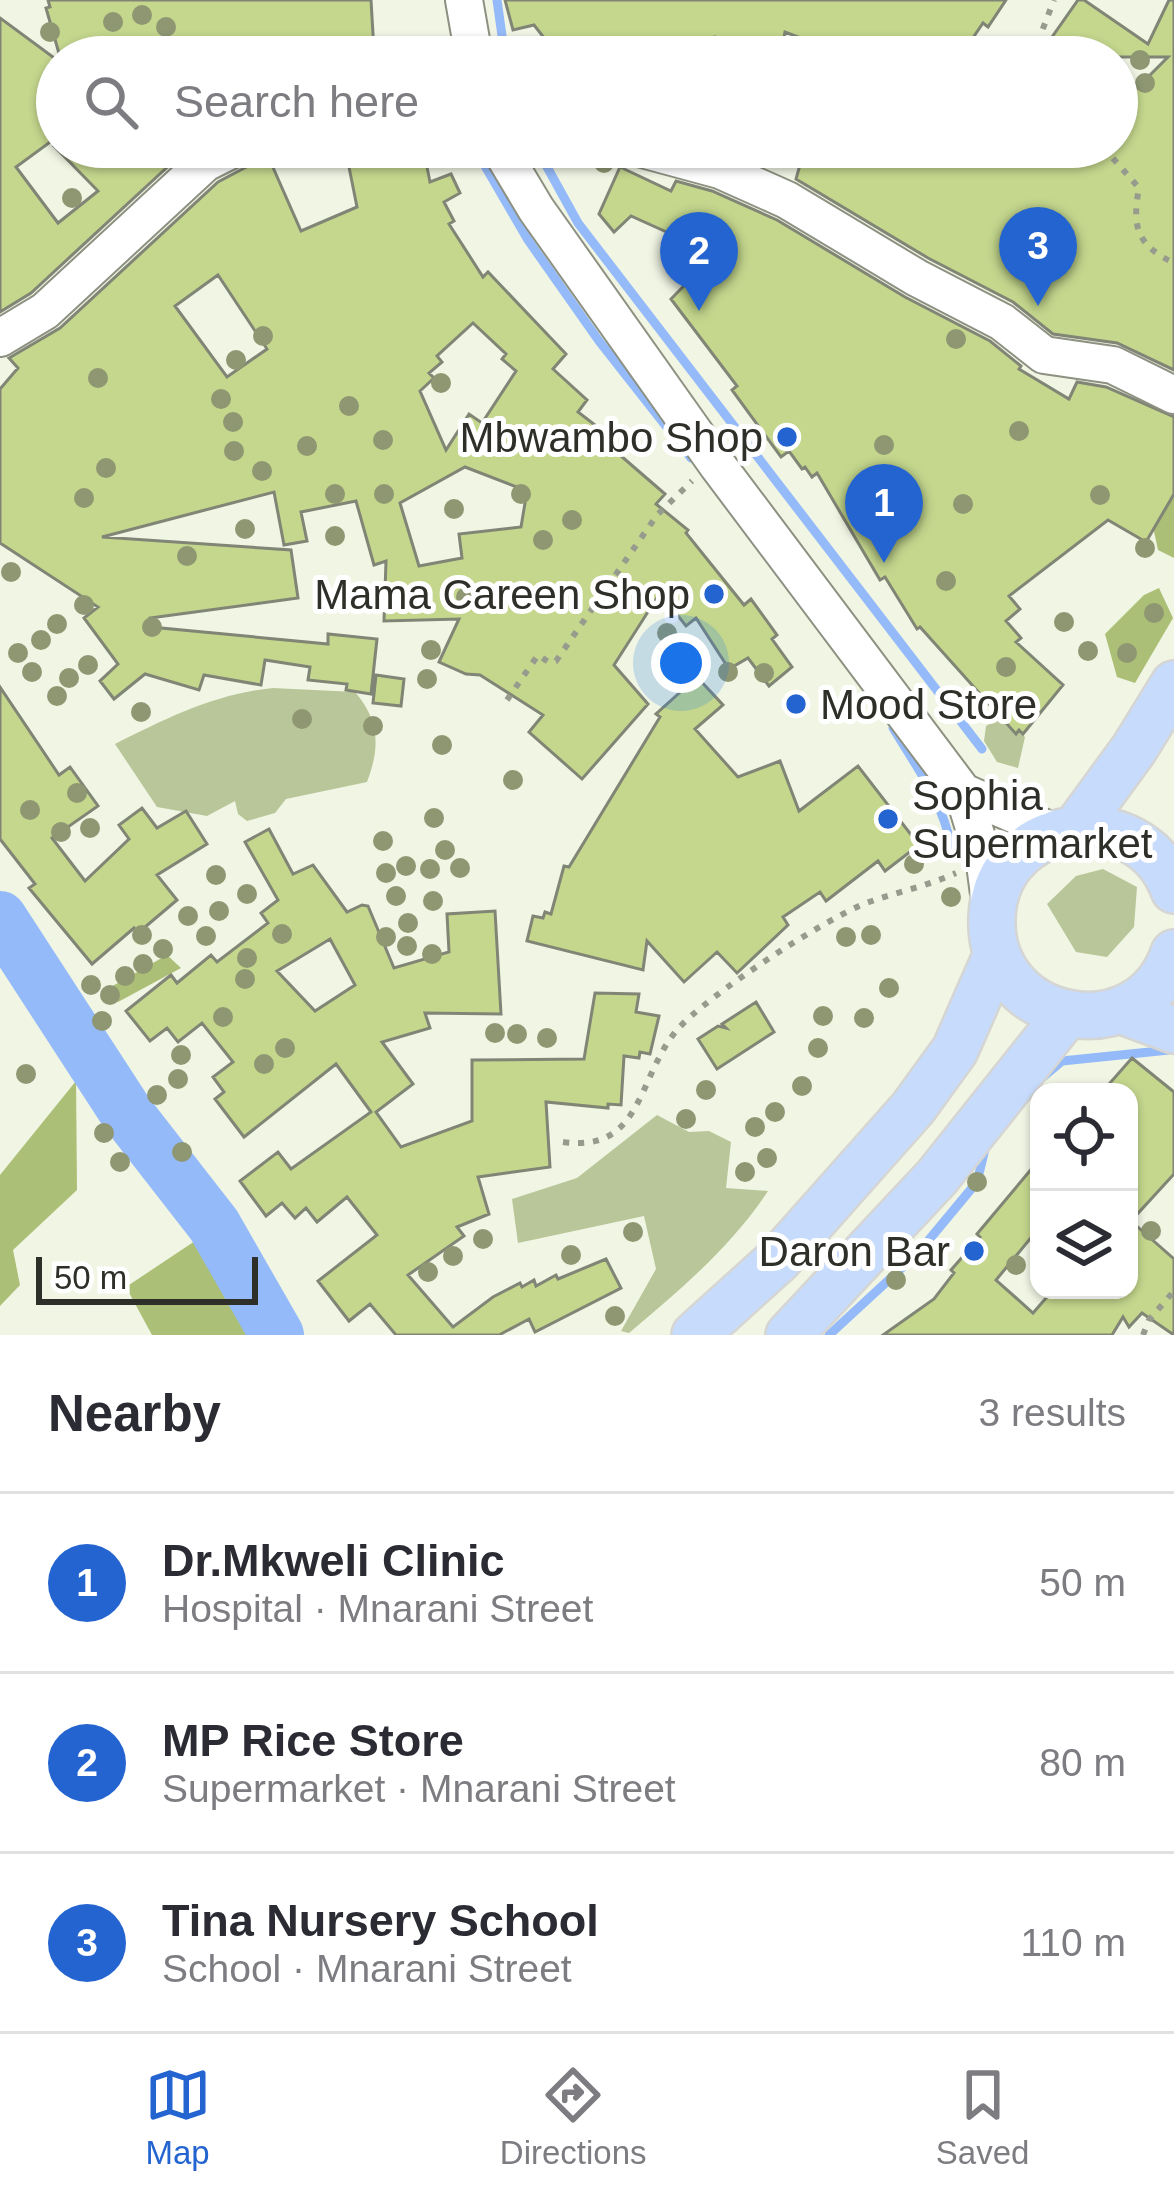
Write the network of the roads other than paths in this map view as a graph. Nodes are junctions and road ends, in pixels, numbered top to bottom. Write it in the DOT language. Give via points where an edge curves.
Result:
graph roads {
  1 [pos="464,0"];
  2 [pos="470,36"];
  3 [pos="201,168"];
  4 [pos="512,168"];
  5 [pos="713,168"];
  6 [pos="0,338"];
  7 [pos="1174,395"];
  8 [pos="1174,684"];
  9 [pos="963,792"];
  10 [pos="1065,830"];
  11 [pos="1172,876"];
  12 [pos="980,903"];
  13 [pos="1174,953"];
  14 [pos="1120,1010"];
  15 [pos="1067,1014"];
  16 [pos="1174,1030"];
  17 [pos="695,1335"];
  18 [pos="789,1335"];
  1 -- 2 [label="street"];
  3 -- 6 [label="street" via="45,311"];
  4 -- 9 [label="street" via="718,466"];
  5 -- 7 [label="street" via="787,200 991,314 1044,355 1112,365"];
  8 -- 10 [label="main road" via="1134,749"];
  9 -- 10 [label="street"];
  9 -- 12 [label="street" via="985,864"];
  10 -- 11 [label="main road" via="1113,831 1146,848"];
  10 -- 12 [label="main road" via="1030,844"];
  12 -- 15 [label="main road" via="1008,976 1024,994"];
  12 -- 17 [label="main road" via="955,1050 779,1259"];
  13 -- 14 [label="main road" via="1148,993"];
  14 -- 15 [label="main road"];
  14 -- 16 [label="main road"];
  15 -- 18 [label="main road" via="938,1177"];
}
